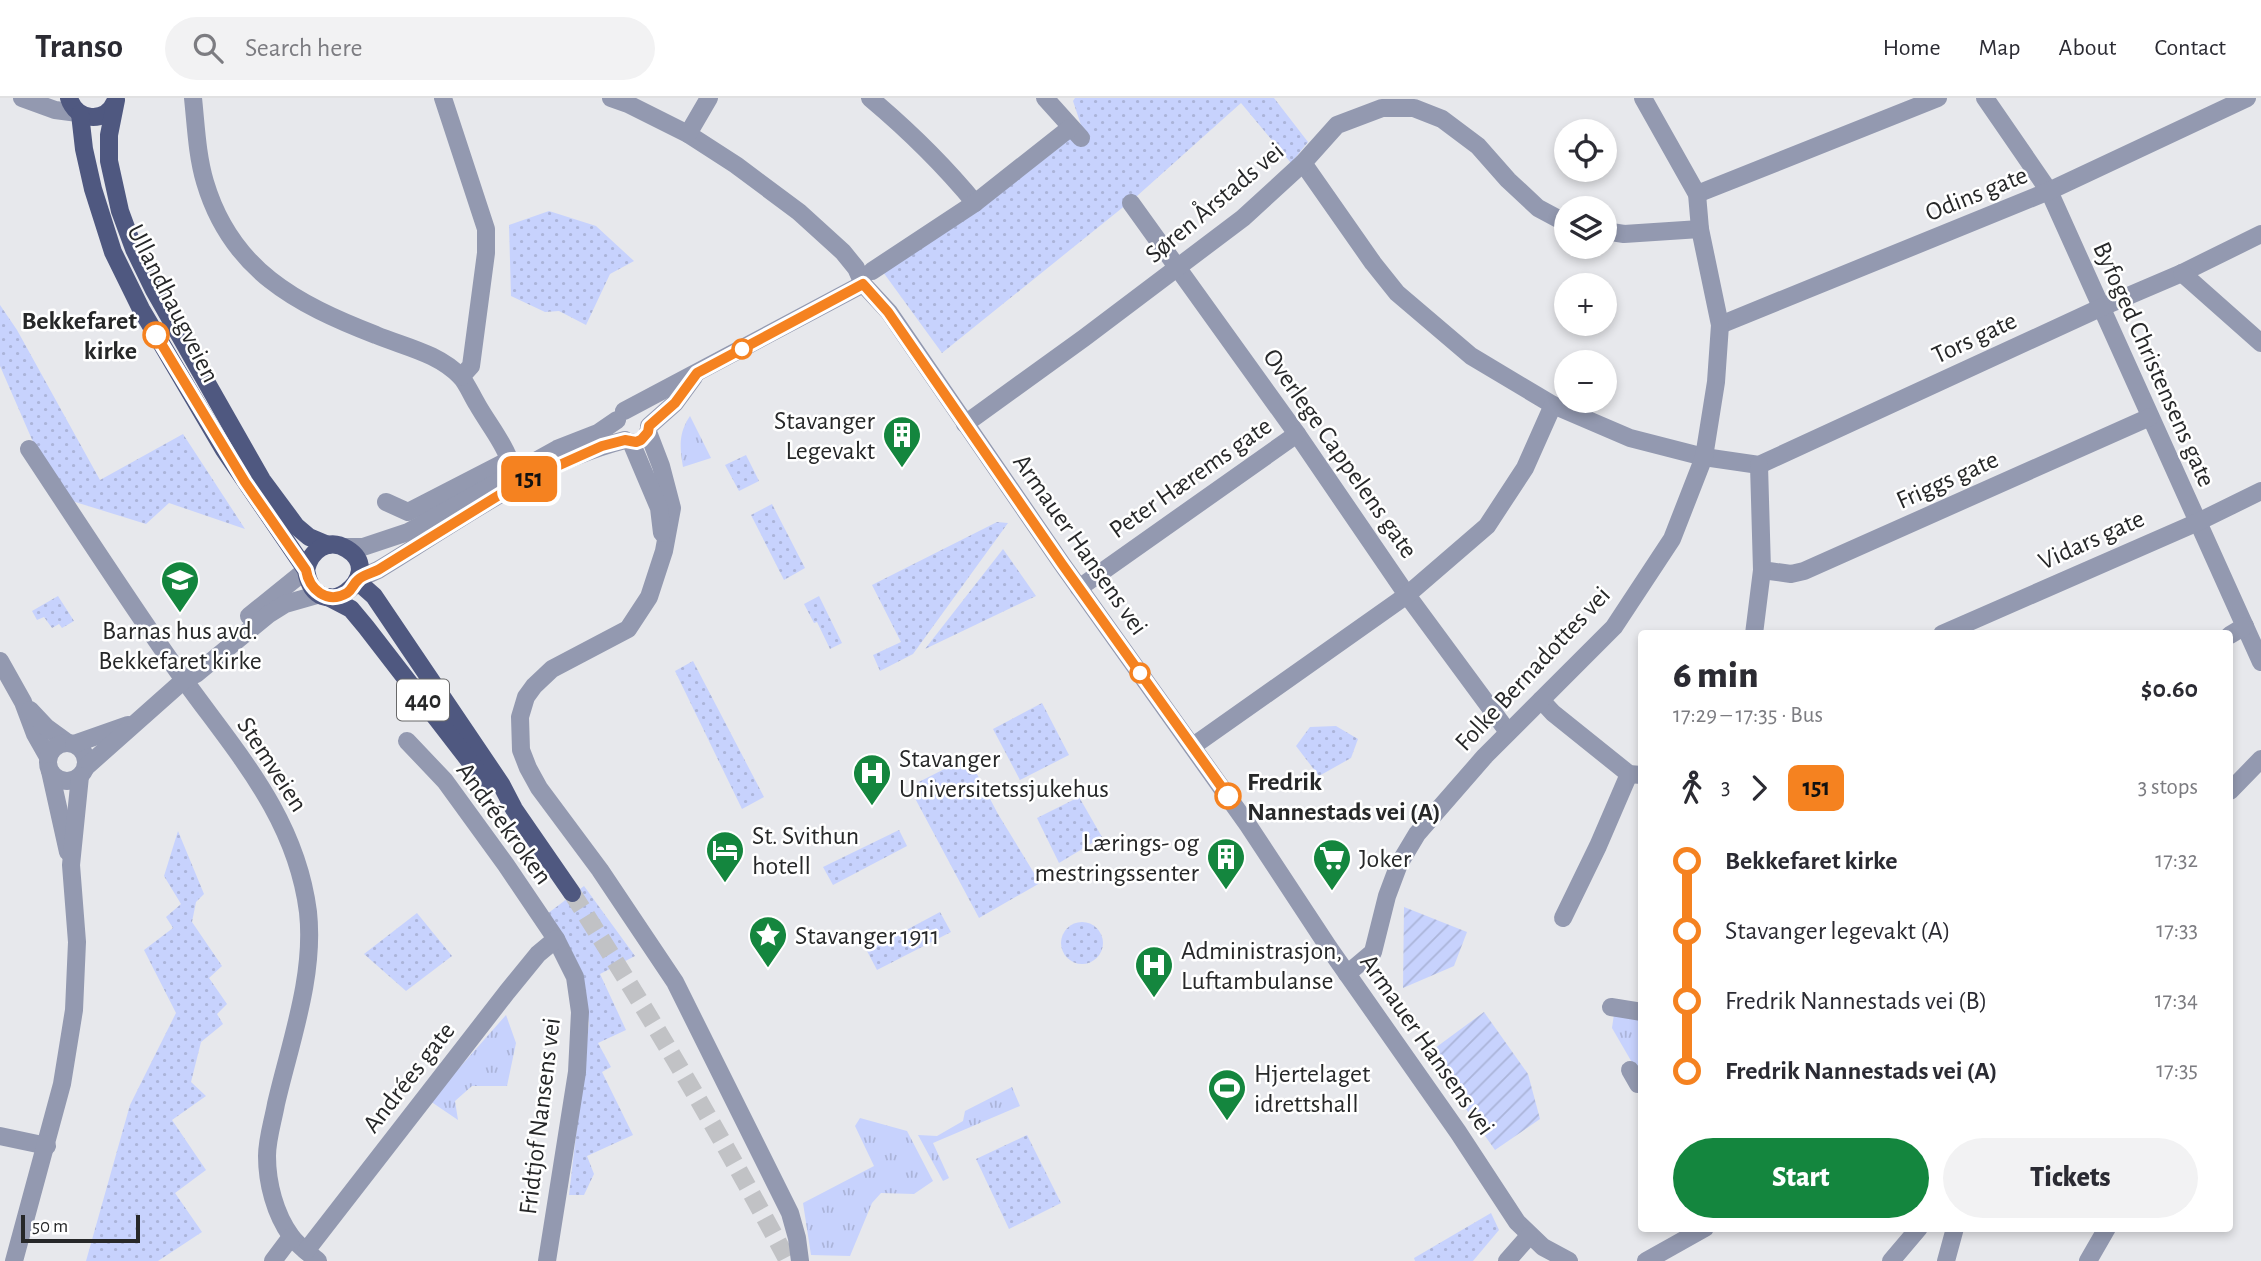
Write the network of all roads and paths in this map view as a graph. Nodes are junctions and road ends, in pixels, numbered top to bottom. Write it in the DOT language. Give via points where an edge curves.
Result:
graph roads {
  1 [pos="22,98"];
  2 [pos="193,98"];
  3 [pos="443,98"];
  4 [pos="611,98"];
  5 [pos="709,98"];
  6 [pos="870,98"];
  7 [pos="1045,98"];
  8 [pos="1643,98"];
  9 [pos="1938,98"];
  10 [pos="1985,98"];
  11 [pos="2246,98"];
  12 [pos="116,99"];
  13 [pos="76,108"];
  14 [pos="688,134"];
  15 [pos="1303,163"];
  16 [pos="2049,191"];
  17 [pos="1697,194"];
  18 [pos="975,203"];
  19 [pos="1131,203"];
  20 [pos="1554,217"];
  21 [pos="1700,229"];
  22 [pos="1617,233"];
  23 [pos="2261,234"];
  24 [pos="1177,269"];
  25 [pos="2182,273"];
  26 [pos="867,277"];
  27 [pos="2100,308"];
  28 [pos="1720,325"];
  29 [pos="2261,343"];
  30 [pos="697,373"];
  31 [pos="461,377"];
  32 [pos="1553,405"];
  33 [pos="620,415"];
  34 [pos="2150,417"];
  35 [pos="965,424"];
  36 [pos="648,429"];
  37 [pos="1297,434"];
  38 [pos="628,441"];
  39 [pos="29,449"];
  40 [pos="1704,457"];
  41 [pos="1759,465"];
  42 [pos="513,473"];
  43 [pos="2261,491"];
  44 [pos="386,502"];
  45 [pos="2197,522"];
  46 [pos="336,546"];
  47 [pos="664,551"];
  48 [pos="306,570"];
  49 [pos="1762,570"];
  50 [pos="358,580"];
  51 [pos="1079,588"];
  52 [pos="324,595"];
  53 [pos="1407,595"];
  54 [pos="1754,630"];
  55 [pos="1951,630"];
  56 [pos="2237,631"];
  57 [pos="0,661"];
  58 [pos="2261,662"];
  59 [pos="184,680"];
  60 [pos="1541,700"];
  61 [pos="23,702"];
  62 [pos="131,724"];
  63 [pos="1508,733"];
  64 [pos="407,741"];
  65 [pos="71,744"];
  66 [pos="1193,746"];
  67 [pos="2261,759"];
  68 [pos="49,764"];
  69 [pos="83,771"];
  70 [pos="1635,774"];
  71 [pos="2233,788"];
  72 [pos="514,809"];
  73 [pos="71,865"];
  74 [pos="572,893"];
  75 [pos="1563,918"];
  76 [pos="556,939"];
  77 [pos="1347,974"];
  78 [pos="1611,1007"];
  79 [pos="1638,1011"];
  80 [pos="0,1136"];
  81 [pos="47,1146"];
  82 [pos="1696,1232"];
  83 [pos="1916,1232"];
  84 [pos="1954,1232"];
  85 [pos="2105,1232"];
  86 [pos="1530,1236"];
  87 [pos="291,1237"];
  88 [pos="312,1256"];
  89 [pos="1567,1260"];
  90 [pos="14,1261"];
  91 [pos="273,1261"];
  92 [pos="547,1261"];
  93 [pos="800,1261"];
  94 [pos="1507,1261"];
  95 [pos="1646,1261"];
  96 [pos="1891,1261"];
  97 [pos="1947,1261"];
  98 [pos="2088,1261"];
  1 -- 13 [label="street" via="55,110"];
  2 -- 31 [label="street" via="199,155 214,208 257,270 305,304 431,354"];
  3 -- 31 [label="street" via="486,229 471,366"];
  4 -- 14 [label="street, Armauer Hansens vei"];
  5 -- 14 [label="street"];
  6 -- 18 [label="street" via="932,153"];
  7 -- 18 [label="street" via="1076,133"];
  8 -- 17 [label="street, Folke Bernadottes vei"];
  9 -- 17 [label="street"];
  10 -- 16 [label="street, Byfoged Christensens gate"];
  11 -- 16 [label="street, Odins gate"];
  12 -- 13 [label="main road" via="102,116 87,117"];
  12 -- 46 [label="main road, Ullandhaugveien" via="108,161 120,211 154,290 262,480 296,526 309,537"];
  13 -- 48 [label="main road, Ullandhaugveien / 440" via="93,189 113,252 141,309 224,450"];
  14 -- 26 [label="street, Armauer Hansens vei" via="799,212"];
  15 -- 20 [label="street, Søren Årstads vei" via="1337,125 1382,108 1414,108 1442,119 1469,139 1538,208"];
  15 -- 24 [label="street, Søren Årstads vei"];
  15 -- 32 [label="street" via="1397,292 1471,356"];
  16 -- 27 [label="street, Byfoged Christensens gate"];
  16 -- 28 [label="street, Odins gate"];
  17 -- 21 [label="street, Folke Bernadottes vei"];
  18 -- 26 [label="street"];
  19 -- 24 [label="street, Overlege Cappelens gate"];
  21 -- 22 [label="street"];
  21 -- 28 [label="street, Folke Bernadottes vei"];
  23 -- 25 [label="street, Tors gate"];
  24 -- 35 [label="street, Søren Årstads vei"];
  24 -- 37 [label="street, Overlege Cappelens gate"];
  25 -- 27 [label="street, Tors gate"];
  25 -- 29 [label="street"];
  26 -- 30 [label="street"];
  26 -- 35 [label="street, Armauer Hansens vei"];
  27 -- 34 [label="street, Byfoged Christensens gate"];
  27 -- 41 [label="street, Tors gate"];
  28 -- 40 [label="street, Folke Bernadottes vei"];
  30 -- 33 [label="street"];
  30 -- 36 [label="street"];
  31 -- 42 [label="street"];
  32 -- 40 [label="street" via="1630,438"];
  32 -- 53 [label="street" via="1525,468 1487,526"];
  33 -- 36 [label="street" via="629,409 641,411"];
  33 -- 38 [label="street" via="617,431"];
  33 -- 42 [label="street" via="598,433"];
  34 -- 45 [label="street, Byfoged Christensens gate"];
  34 -- 49 [label="street, Friggs gate" via="1804,572"];
  35 -- 51 [label="street, Armauer Hansens vei"];
  36 -- 38 [label="street" via="641,440"];
  36 -- 47 [label="street" via="672,508"];
  37 -- 51 [label="street, Peter Hærems gate"];
  37 -- 53 [label="street, Overlege Cappelens gate"];
  38 -- 42 [label="street"];
  38 -- 47 [label="street" via="659,508"];
  39 -- 59 [label="street, Stemveien"];
  40 -- 41 [label="street"];
  40 -- 60 [label="street, Folke Bernadottes vei" via="1672,539 1629,605 1614,627"];
  41 -- 49 [label="street"];
  42 -- 44 [label="street" via="408,512"];
  42 -- 46 [label="street" via="408,532 363,547"];
  42 -- 50 [label="street"];
  43 -- 45 [label="street, Vidars gate"];
  45 -- 55 [label="street, Vidars gate"];
  45 -- 56 [label="street, Byfoged Christensens gate"];
  46 -- 48 [label="main road" via="313,554"];
  46 -- 50 [label="main road, 440" via="352,553"];
  47 -- 93 [label="street" via="649,597 628,629 552,669 526,697 520,717 521,750 539,788 680,989 790,1213"];
  48 -- 52 [label="main road, 440" via="308,580"];
  48 -- 59 [label="street" via="190,666"];
  49 -- 54 [label="street"];
  50 -- 52 [label="main road" via="345,594"];
  50 -- 72 [label="main road, 440" via="374,596"];
  51 -- 66 [label="street, Armauer Hansens vei"];
  52 -- 59 [label="street" via="285,604"];
  52 -- 72 [label="main road, 440" via="351,609 491,789"];
  53 -- 63 [label="street, Overlege Cappelens gate"];
  53 -- 66 [label="street"];
  56 -- 58 [label="street, Byfoged Christensens gate"];
  57 -- 61 [label="street"];
  59 -- 62 [label="street"];
  59 -- 87 [label="street, Stemveien" via="276,811 302,880 308,956 267,1154 276,1209"];
  60 -- 63 [label="street, Folke Bernadottes vei"];
  60 -- 70 [label="street"];
  61 -- 65 [label="street" via="46,727"];
  61 -- 68 [label="street"];
  62 -- 65 [label="street"];
  62 -- 69 [label="street"];
  63 -- 77 [label="street, Folke Bernadottes vei" via="1407,847 1387,896 1373,952"];
  64 -- 76 [label="street, Andréekroken" via="445,781"];
  65 -- 68 [label="street" via="56,747"];
  65 -- 69 [label="street" via="85,756"];
  66 -- 77 [label="street, Armauer Hansens vei"];
  67 -- 71 [label="street"];
  68 -- 69 [label="street" via="64,781"];
  68 -- 73 [label="street"];
  69 -- 73 [label="street"];
  70 -- 75 [label="street"];
  72 -- 74 [label="main road, 440"];
  73 -- 81 [label="street" via="77,943 74,1010"];
  76 -- 88 [label="street, Andrées gate" via="513,984"];
  76 -- 92 [label="street, Fridtjof Nansens vei" via="575,977 579,1042"];
  77 -- 86 [label="street, Armauer Hansens vei"];
  78 -- 79 [label="street"];
  80 -- 81 [label="street"];
  81 -- 90 [label="street"];
  82 -- 95 [label="street"];
  83 -- 96 [label="street"];
  84 -- 97 [label="street"];
  85 -- 98 [label="street"];
  86 -- 89 [label="street, Armauer Hansens vei"];
  86 -- 94 [label="street"];
  87 -- 88 [label="street, Stemveien"];
  87 -- 91 [label="street"];
}
